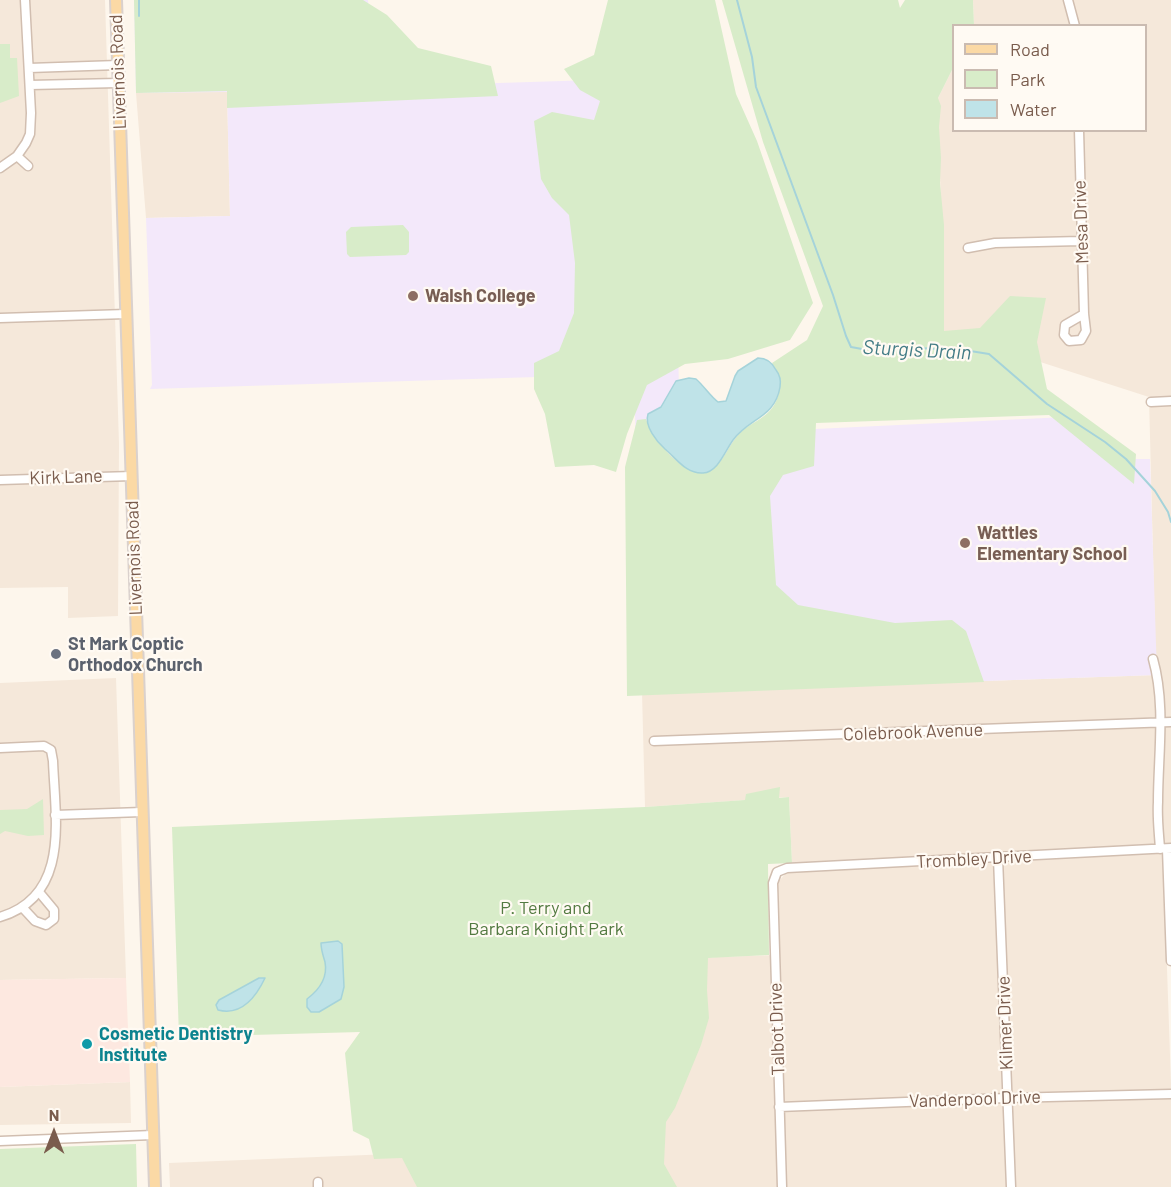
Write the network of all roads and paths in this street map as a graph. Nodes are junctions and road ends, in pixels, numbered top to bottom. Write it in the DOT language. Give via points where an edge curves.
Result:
graph roads {
  1 [pos="25,0"];
  2 [pos="116,0"];
  3 [pos="1068,0"];
  4 [pos="1074,24"];
  5 [pos="118,65"];
  6 [pos="29,68"];
  7 [pos="118,83"];
  8 [pos="30,86"];
  9 [pos="1079,132"];
  10 [pos="17,156"];
  11 [pos="28,165"];
  12 [pos="0,168"];
  13 [pos="1082,241"];
  14 [pos="968,248"];
  15 [pos="126,314"];
  16 [pos="1083,314"];
  17 [pos="0,318"];
  18 [pos="1171,401"];
  19 [pos="1151,402"];
  20 [pos="132,476"];
  21 [pos="0,480"];
  22 [pos="1153,659"];
  23 [pos="1161,723"];
  24 [pos="1171,723"];
  25 [pos="654,741"];
  26 [pos="0,748"];
  27 [pos="142,812"];
  28 [pos="55,815"];
  29 [pos="1166,849"];
  30 [pos="998,858"];
  31 [pos="777,872"];
  32 [pos="39,892"];
  33 [pos="22,907"];
  34 [pos="0,917"];
  35 [pos="1171,961"];
  36 [pos="1171,1094"];
  37 [pos="1007,1098"];
  38 [pos="779,1107"];
  39 [pos="153,1135"];
  40 [pos="0,1141"];
  41 [pos="155,1187"];
  42 [pos="782,1187"];
  43 [pos="1011,1187"];
  1 -- 6 [label="street"];
  2 -- 5 [label="main road, Livernois Road"];
  3 -- 4 [label="street"];
  5 -- 6 [label="street"];
  5 -- 7 [label="main road, Livernois Road"];
  6 -- 8 [label="street"];
  7 -- 8 [label="street"];
  7 -- 15 [label="main road, Livernois Road"];
  8 -- 10 [label="street" via="30,134"];
  9 -- 13 [label="street, Mesa Drive"];
  10 -- 11 [label="street"];
  10 -- 12 [label="street"];
  13 -- 14 [label="street" via="995,243"];
  13 -- 16 [label="street, Mesa Drive"];
  15 -- 17 [label="street"];
  15 -- 20 [label="main road, Livernois Road"];
  18 -- 19 [label="street"];
  20 -- 21 [label="street, Kirk Lane"];
  20 -- 27 [label="main road, Livernois Road"];
  22 -- 23 [label="street" via="1159,677"];
  23 -- 24 [label="street, Colebrook Avenue"];
  23 -- 25 [label="street, Colebrook Avenue"];
  23 -- 29 [label="street" via="1158,802"];
  26 -- 28 [label="street" via="51,750"];
  27 -- 28 [label="street"];
  27 -- 39 [label="main road, Livernois Road"];
  28 -- 32 [label="street" via="55,854"];
  29 -- 30 [label="street, Trombley Drive"];
  29 -- 35 [label="street"];
  30 -- 31 [label="street, Trombley Drive" via="788,868"];
  30 -- 37 [label="street, Kilmer Drive"];
  31 -- 38 [label="street, Talbot Drive" via="773,883"];
  32 -- 33 [label="street"];
  32 -- 33 [label="street" via="54,910 54,920 40,924"];
  33 -- 34 [label="street"];
  36 -- 37 [label="street, Vanderpool Drive"];
  37 -- 38 [label="street, Vanderpool Drive"];
  37 -- 43 [label="street, Kilmer Drive"];
  38 -- 42 [label="street, Talbot Drive"];
  39 -- 40 [label="street"];
  39 -- 41 [label="main road, Livernois Road"];
}
